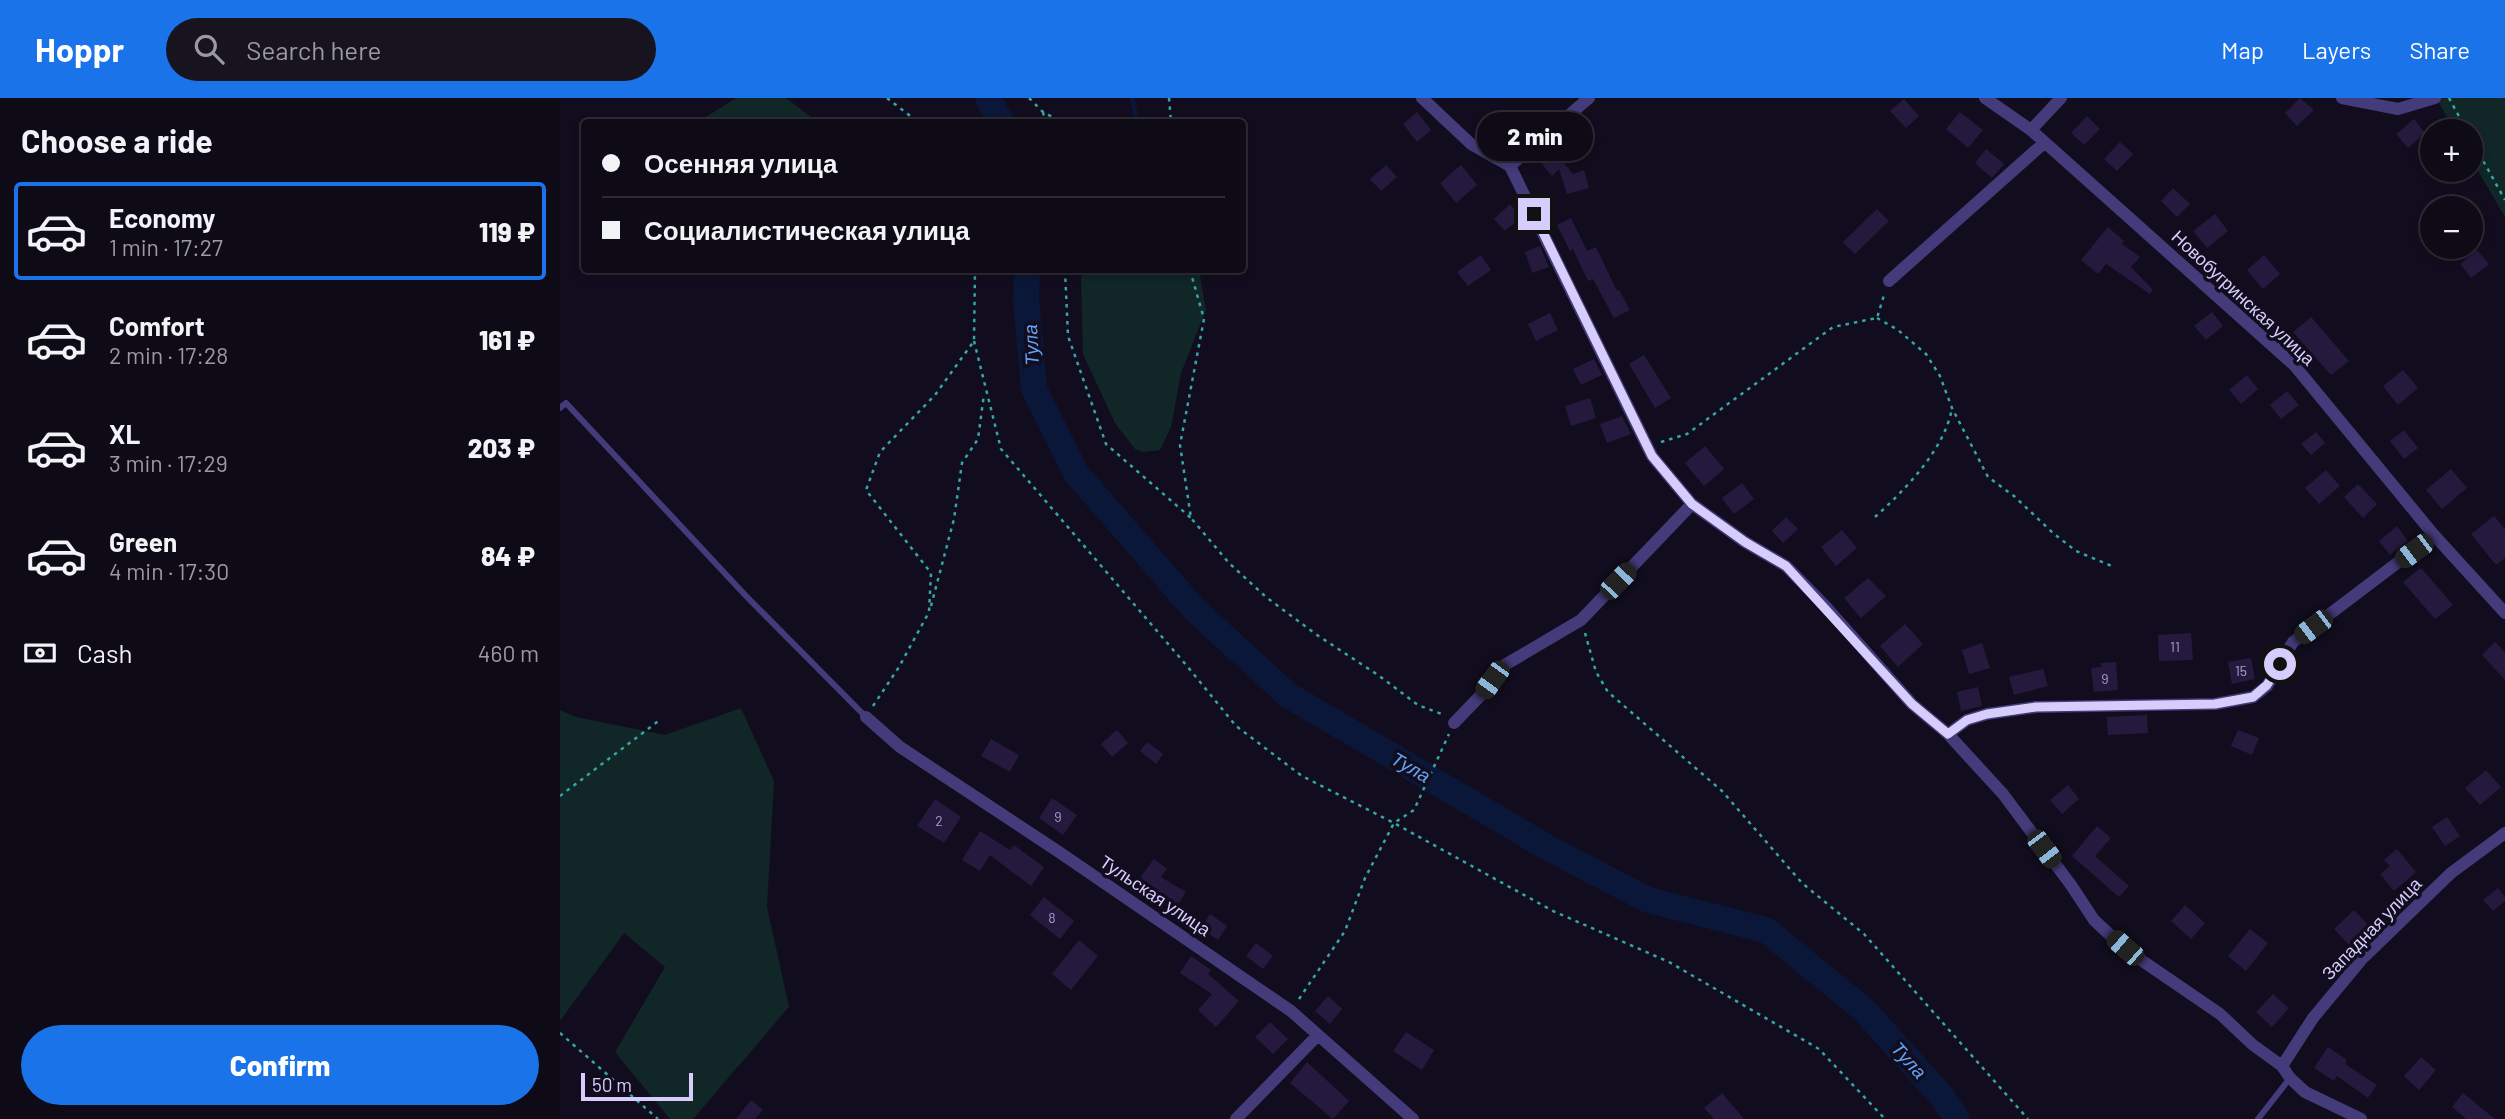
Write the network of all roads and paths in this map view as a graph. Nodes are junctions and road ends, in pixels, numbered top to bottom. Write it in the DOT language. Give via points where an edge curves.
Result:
graph roads {
  1 [pos="887,98"];
  2 [pos="1029,98"];
  3 [pos="1169,98"];
  4 [pos="1422,98"];
  5 [pos="1590,98"];
  6 [pos="1985,98"];
  7 [pos="2061,98"];
  8 [pos="2342,98"];
  9 [pos="2435,98"];
  10 [pos="2449,98"];
  11 [pos="1043,112"];
  12 [pos="914,119"];
  13 [pos="1044,119"];
  14 [pos="1056,119"];
  15 [pos="1171,119"];
  16 [pos="2460,119"];
  17 [pos="2031,130"];
  18 [pos="2045,143"];
  19 [pos="2483,161"];
  20 [pos="1510,166"];
  21 [pos="2505,200"];
  22 [pos="975,273"];
  23 [pos="1065,273"];
  24 [pos="1191,273"];
  25 [pos="1889,281"];
  26 [pos="1877,318"];
  27 [pos="974,341"];
  28 [pos="985,390"];
  29 [pos="560,408"];
  30 [pos="1952,408"];
  31 [pos="1647,446"];
  32 [pos="1692,504"];
  33 [pos="1875,517"];
  34 [pos="1191,518"];
  35 [pos="2434,535"];
  36 [pos="2114,567"];
  37 [pos="929,612"];
  38 [pos="2505,613"];
  39 [pos="1581,620"];
  40 [pos="866,718"];
  41 [pos="661,719"];
  42 [pos="1454,723"];
  43 [pos="1948,734"];
  44 [pos="1445,741"];
  45 [pos="560,796"];
  46 [pos="1394,823"];
  47 [pos="2505,833"];
  48 [pos="1292,1011"];
  49 [pos="560,1033"];
  50 [pos="1318,1035"];
  51 [pos="2282,1066"];
  52 [pos="2290,1078"];
  53 [pos="659,1119"];
  54 [pos="1236,1119"];
  55 [pos="1413,1119"];
  56 [pos="1885,1119"];
  57 [pos="2028,1119"];
  58 [pos="2258,1119"];
  59 [pos="2361,1119"];
  1 -- 12 [label="path"];
  2 -- 11 [label="path"];
  3 -- 15 [label="path"];
  4 -- 20 [label="street" via="1471,144"];
  5 -- 20 [label="street"];
  6 -- 17 [label="street, Новобугринская улица"];
  7 -- 17 [label="street"];
  8 -- 9 [label="street" via="2398,109"];
  10 -- 16 [label="path"];
  11 -- 13 [label="path"];
  11 -- 14 [label="path"];
  17 -- 18 [label="street, Новобугринская улица"];
  18 -- 25 [label="street"];
  18 -- 35 [label="street, Новобугринская улица" via="2294,365"];
  19 -- 21 [label="path"];
  20 -- 31 [label="street"];
  22 -- 27 [label="path"];
  23 -- 34 [label="path" via="1068,336 1107,444"];
  24 -- 34 [label="path" via="1204,319 1180,445"];
  25 -- 26 [label="path"];
  26 -- 30 [label="path" via="1926,354"];
  26 -- 31 [label="path" via="1833,327 1687,434"];
  27 -- 28 [label="path"];
  27 -- 37 [label="path" via="935,395 880,452 866,490 931,573"];
  28 -- 37 [label="path" via="978,439 962,463 954,519"];
  28 -- 46 [label="path" via="1001,449 1236,726 1302,776"];
  29 -- 40 [label="lane" via="566,403"];
  30 -- 33 [label="path" via="1949,426 1921,468"];
  30 -- 36 [label="path" via="1988,477 2076,551"];
  31 -- 32 [label="street"];
  32 -- 39 [label="street"];
  32 -- 43 [label="street" via="1786,566 1912,704"];
  34 -- 42 [label="path" via="1266,597 1418,705 1440,712"];
  35 -- 38 [label="street, Новобугринская улица"];
  35 -- 43 [label="street" via="2293,642 2267,685 2253,697 2215,704 2036,707 1967,720"];
  37 -- 40 [label="path"];
  39 -- 42 [label="street" via="1503,666"];
  39 -- 57 [label="path" via="1595,672 1608,692 1722,791 1802,883 1864,934"];
  40 -- 48 [label="street, Тульская улица" via="900,747"];
  41 -- 45 [label="path"];
  43 -- 51 [label="street" via="2003,794 2094,920"];
  44 -- 46 [label="path" via="1414,810"];
  46 -- 48 [label="path" via="1364,878 1345,931"];
  46 -- 56 [label="path" via="1553,911 1669,962 1819,1049"];
  47 -- 51 [label="street, Западная улица" via="2451,873 2362,959"];
  48 -- 50 [label="street, Тульская улица"];
  49 -- 53 [label="path"];
  50 -- 54 [label="street"];
  50 -- 55 [label="street, Тульская улица"];
  51 -- 52 [label="street"];
  52 -- 58 [label="lane"];
  52 -- 59 [label="street" via="2305,1092"];
}
